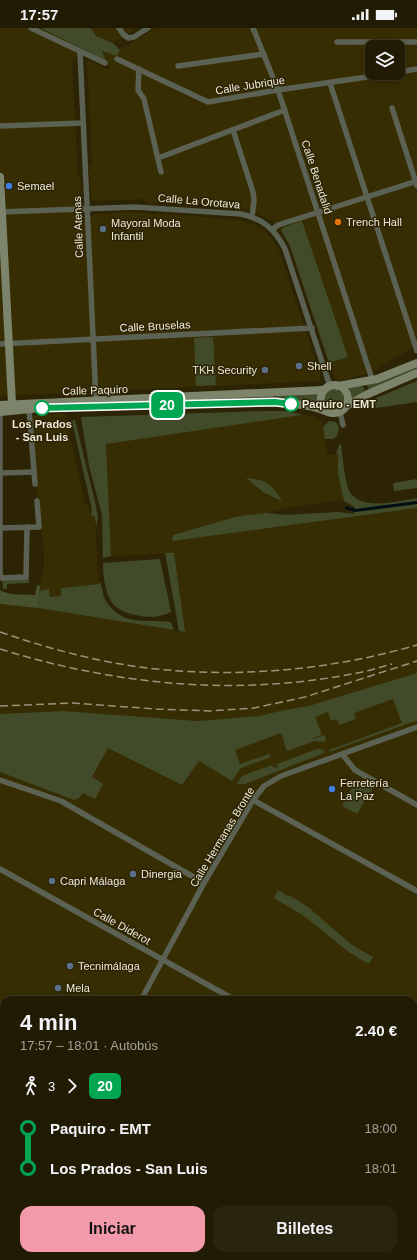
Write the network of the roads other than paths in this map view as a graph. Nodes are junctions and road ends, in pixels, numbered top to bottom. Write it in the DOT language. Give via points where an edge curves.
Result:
graph roads {
  1 [pos="31,28"];
  2 [pos="119,28"];
  3 [pos="148,28"];
  4 [pos="253,28"];
  5 [pos="337,42"];
  6 [pos="417,42"];
  7 [pos="80,52"];
  8 [pos="264,54"];
  9 [pos="117,59"];
  10 [pos="105,64"];
  11 [pos="178,66"];
  12 [pos="417,69"];
  13 [pos="139,70"];
  14 [pos="405,71"];
  15 [pos="365,78"];
  16 [pos="330,83"];
  17 [pos="278,90"];
  18 [pos="392,108"];
  19 [pos="285,110"];
  20 [pos="83,122"];
  21 [pos="0,126"];
  22 [pos="233,130"];
  23 [pos="158,158"];
  24 [pos="161,172"];
  25 [pos="0,177"];
  26 [pos="417,183"];
  27 [pos="367,198"];
  28 [pos="87,209"];
  29 [pos="1,212"];
  30 [pos="318,213"];
  31 [pos="252,217"];
  32 [pos="273,229"];
  33 [pos="312,328"];
  34 [pos="92,339"];
  35 [pos="4,344"];
  36 [pos="417,351"];
  37 [pos="417,363"];
  38 [pos="417,373"];
  39 [pos="372,379"];
  40 [pos="331,387"];
  41 [pos="96,401"];
  42 [pos="12,403"];
  43 [pos="25,409"];
  44 [pos="343,409"];
  45 [pos="0,411"];
  46 [pos="327,411"];
  47 [pos="343,425"];
  48 [pos="34,472"];
  49 [pos="0,473"];
  50 [pos="35,484"];
  51 [pos="37,501"];
  52 [pos="27,527"];
  53 [pos="0,528"];
  54 [pos="0,575"];
  55 [pos="417,727"];
  56 [pos="342,754"];
  57 [pos="0,780"];
  58 [pos="253,800"];
  59 [pos="417,804"];
  60 [pos="0,869"];
  61 [pos="204,883"];
  62 [pos="417,891"];
  63 [pos="164,960"];
  64 [pos="143,996"];
  65 [pos="228,996"];
  1 -- 7 [label="street"];
  2 -- 3 [label="street" via="128,38"];
  4 -- 8 [label="street, Calle Benadalid"];
  5 -- 6 [label="street"];
  7 -- 10 [label="street"];
  7 -- 20 [label="street, Calle Atenas"];
  8 -- 11 [label="street"];
  8 -- 17 [label="street, Calle Benadalid"];
  9 -- 13 [label="street, Calle Jubrique"];
  12 -- 14 [label="street"];
  13 -- 17 [label="street, Calle Jubrique" via="208,102"];
  13 -- 23 [label="street" via="138,90 144,99"];
  15 -- 16 [label="street, Calle Jubrique"];
  16 -- 17 [label="street, Calle Jubrique"];
  16 -- 27 [label="street"];
  17 -- 19 [label="street, Calle Benadalid"];
  18 -- 26 [label="street"];
  19 -- 22 [label="street"];
  19 -- 30 [label="street, Calle Benadalid"];
  20 -- 21 [label="street"];
  20 -- 28 [label="street, Calle Atenas"];
  22 -- 23 [label="street"];
  22 -- 31 [label="street" via="253,192"];
  23 -- 24 [label="street"];
  25 -- 29 [label="main road"];
  26 -- 27 [label="street"];
  27 -- 30 [label="street"];
  27 -- 36 [label="street"];
  28 -- 29 [label="street, Calle La Orotava"];
  28 -- 31 [label="street, Calle La Orotava" via="135,206"];
  28 -- 34 [label="street, Calle Atenas"];
  29 -- 35 [label="main road"];
  30 -- 32 [label="street"];
  30 -- 39 [label="street, Calle Benadalid"];
  31 -- 32 [label="street, Calle La Orotava"];
  32 -- 33 [label="street, Calle La Orotava" via="285,249"];
  33 -- 34 [label="street, Calle Bruselas"];
  33 -- 40 [label="street, Calle La Orotava"];
  34 -- 35 [label="street, Calle Bruselas"];
  34 -- 41 [label="street, Calle Atenas"];
  35 -- 42 [label="main road"];
  37 -- 39 [label="main road, Calle Paquiro"];
  38 -- 44 [label="main road" via="368,394"];
  39 -- 40 [label="main road, Calle Paquiro"];
  40 -- 41 [label="main road, Calle Paquiro"];
  40 -- 44 [label="main road" via="344,389 347,394 348,400"];
  40 -- 46 [label="main road" via="320,399"];
  41 -- 42 [label="main road, Calle Paquiro"];
  42 -- 43 [label="main road"];
  42 -- 45 [label="main road"];
  43 -- 45 [label="main road, Calle Paquiro"];
  43 -- 46 [label="main road, Calle Paquiro" via="275,402"];
  43 -- 48 [label="street"];
  44 -- 46 [label="main road" via="332,413"];
  44 -- 47 [label="street"];
  45 -- 49 [label="street"];
  48 -- 49 [label="street"];
  48 -- 50 [label="street"];
  49 -- 53 [label="street"];
  51 -- 52 [label="street" via="39,527"];
  52 -- 53 [label="street"];
  52 -- 54 [label="street" via="26,577 2,578"];
  53 -- 54 [label="street"];
  55 -- 56 [label="street, Calle Hermanas Bronte"];
  56 -- 58 [label="street, Calle Hermanas Bronte" via="281,776 264,786"];
  56 -- 59 [label="street" via="356,770"];
  57 -- 61 [label="street" via="61,801"];
  58 -- 61 [label="street, Calle Hermanas Bronte"];
  58 -- 62 [label="street"];
  60 -- 63 [label="street, Calle Diderot"];
  61 -- 63 [label="street, Calle Hermanas Bronte"];
  63 -- 64 [label="street, Calle Hermanas Bronte"];
  63 -- 65 [label="street, Calle Diderot"];
}
